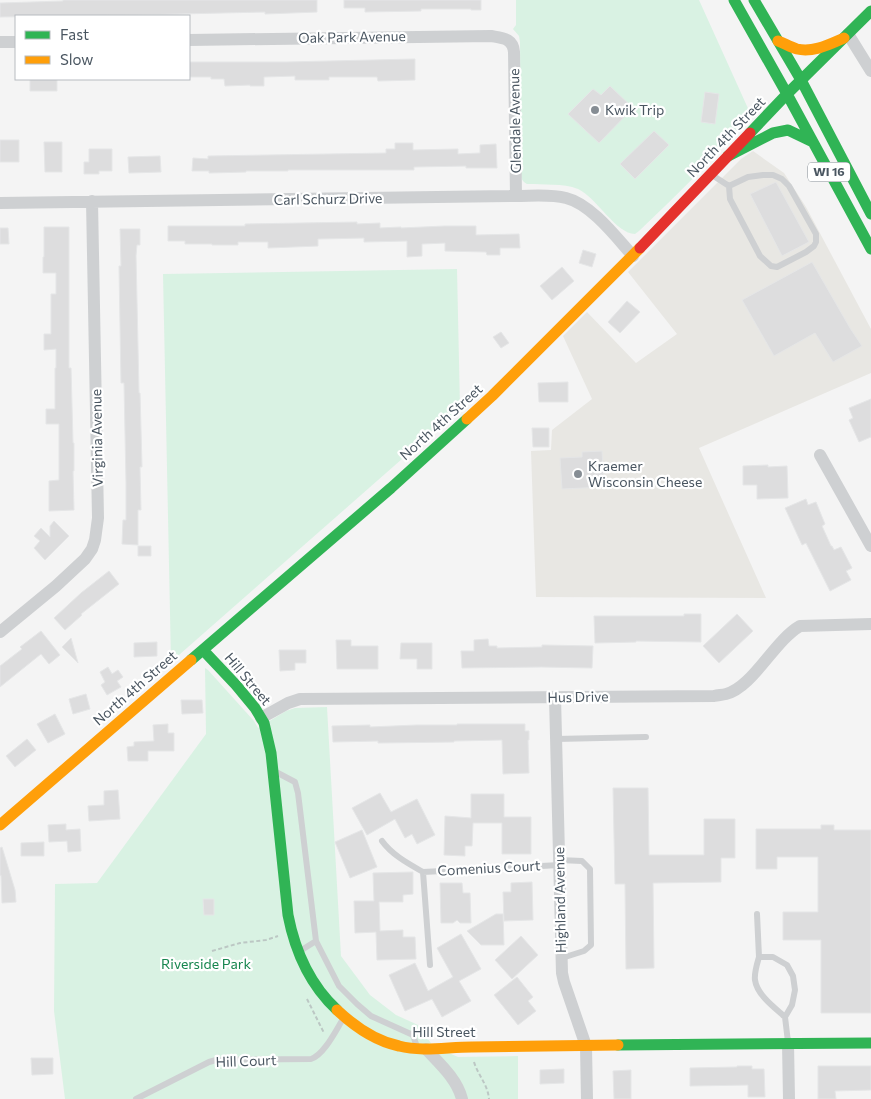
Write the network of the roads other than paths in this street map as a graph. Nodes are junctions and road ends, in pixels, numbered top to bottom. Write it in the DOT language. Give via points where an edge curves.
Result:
graph roads {
  1 [pos="734,0"];
  2 [pos="754,0"];
  3 [pos="871,10"];
  4 [pos="846,36"];
  5 [pos="190,40"];
  6 [pos="778,41"];
  7 [pos="0,42"];
  8 [pos="15,42"];
  9 [pos="513,45"];
  10 [pos="871,71"];
  11 [pos="801,80"];
  12 [pos="787,94"];
  13 [pos="813,142"];
  14 [pos="728,156"];
  15 [pos="711,174"];
  16 [pos="729,186"];
  17 [pos="516,196"];
  18 [pos="92,201"];
  19 [pos="0,203"];
  20 [pos="871,214"];
  21 [pos="871,249"];
  22 [pos="633,256"];
  23 [pos="820,455"];
  24 [pos="871,546"];
  25 [pos="871,624"];
  26 [pos="0,632"];
  27 [pos="203,650"];
  28 [pos="555,697"];
  29 [pos="261,718"];
  30 [pos="646,737"];
  31 [pos="556,739"];
  32 [pos="273,770"];
  33 [pos="0,824"];
  34 [pos="382,841"];
  35 [pos="559,862"];
  36 [pos="423,872"];
  37 [pos="757,914"];
  38 [pos="316,941"];
  39 [pos="297,952"];
  40 [pos="759,956"];
  41 [pos="562,958"];
  42 [pos="430,965"];
  43 [pos="344,1017"];
  44 [pos="786,1017"];
  45 [pos="788,1043"];
  46 [pos="871,1043"];
  47 [pos="586,1046"];
  48 [pos="422,1049"];
  49 [pos="136,1099"];
  50 [pos="462,1099"];
  51 [pos="587,1099"];
  52 [pos="789,1099"];
  1 -- 12 [label="main road, WI 16"];
  2 -- 6 [label="main road, WI 16"];
  3 -- 4 [label="main road, North 4th Street"];
  4 -- 6 [label="main road" via="822,47 808,49"];
  4 -- 10 [label="street"];
  4 -- 11 [label="main road, North 4th Street"];
  5 -- 9 [label="street, Oak Park Avenue" via="491,36 509,40"];
  6 -- 11 [label="main road, WI 16"];
  7 -- 8 [label="street"];
  9 -- 17 [label="street, Glendale Avenue"];
  11 -- 12 [label="main road, North 4th Street"];
  11 -- 20 [label="main road, WI 16"];
  12 -- 13 [label="main road, WI 16"];
  12 -- 14 [label="main road, North 4th Street"];
  13 -- 14 [label="main road" via="788,130 773,132"];
  13 -- 21 [label="main road, WI 16"];
  14 -- 15 [label="main road, North 4th Street"];
  15 -- 16 [label="lane"];
  15 -- 22 [label="main road, North 4th Street"];
  16 -- 16 [label="lane" via="755,176 773,175 782,179 816,234 814,246 777,267 771,266 760,256 730,199"];
  17 -- 18 [label="street, Carl Schurz Drive"];
  17 -- 22 [label="street, Carl Schurz Drive" via="556,196 573,200 592,212"];
  18 -- 19 [label="street, Carl Schurz Drive"];
  18 -- 26 [label="street, Virginia Avenue" via="98,518 95,540 85,559"];
  22 -- 27 [label="main road, North 4th Street" via="492,396"];
  23 -- 24 [label="street"];
  25 -- 28 [label="street, Hus Drive" via="800,626 779,643 742,686 726,694"];
  27 -- 29 [label="main road, Hill Street" via="236,684"];
  27 -- 33 [label="main road, North 4th Street"];
  28 -- 29 [label="street, Hus Drive" via="300,700"];
  28 -- 31 [label="street, Highland Avenue"];
  29 -- 32 [label="main road, Hill Street" via="268,736"];
  30 -- 31 [label="lane"];
  31 -- 35 [label="street, Highland Avenue"];
  32 -- 38 [label="lane" via="295,782 298,793"];
  32 -- 39 [label="main road, Hill Street" via="288,915"];
  34 -- 36 [label="lane"];
  35 -- 36 [label="lane, Comenius Court"];
  35 -- 41 [label="street, Highland Avenue"];
  35 -- 41 [label="lane, Comenius Court" via="582,861 590,869 591,945 584,951"];
  36 -- 42 [label="lane, Comenius Court"];
  37 -- 40 [label="lane"];
  38 -- 39 [label="lane"];
  38 -- 48 [label="lane" via="339,986 371,1016 413,1035"];
  39 -- 43 [label="main road, Hill Street" via="317,987"];
  40 -- 44 [label="lane" via="755,981 770,1005"];
  40 -- 44 [label="lane" via="773,957 788,965 793,976 795,990"];
  41 -- 47 [label="street, Highland Avenue" via="564,982"];
  43 -- 48 [label="main road, Hill Street" via="374,1037 399,1046"];
  43 -- 49 [label="lane, Hill Court" via="329,1042 311,1059 216,1060"];
  44 -- 45 [label="lane"];
  45 -- 46 [label="main road, Hill Street"];
  45 -- 47 [label="main road, Hill Street"];
  45 -- 52 [label="street"];
  47 -- 48 [label="main road, Hill Street"];
  47 -- 51 [label="street, Highland Avenue"];
  48 -- 50 [label="street" via="452,1078"];
}
